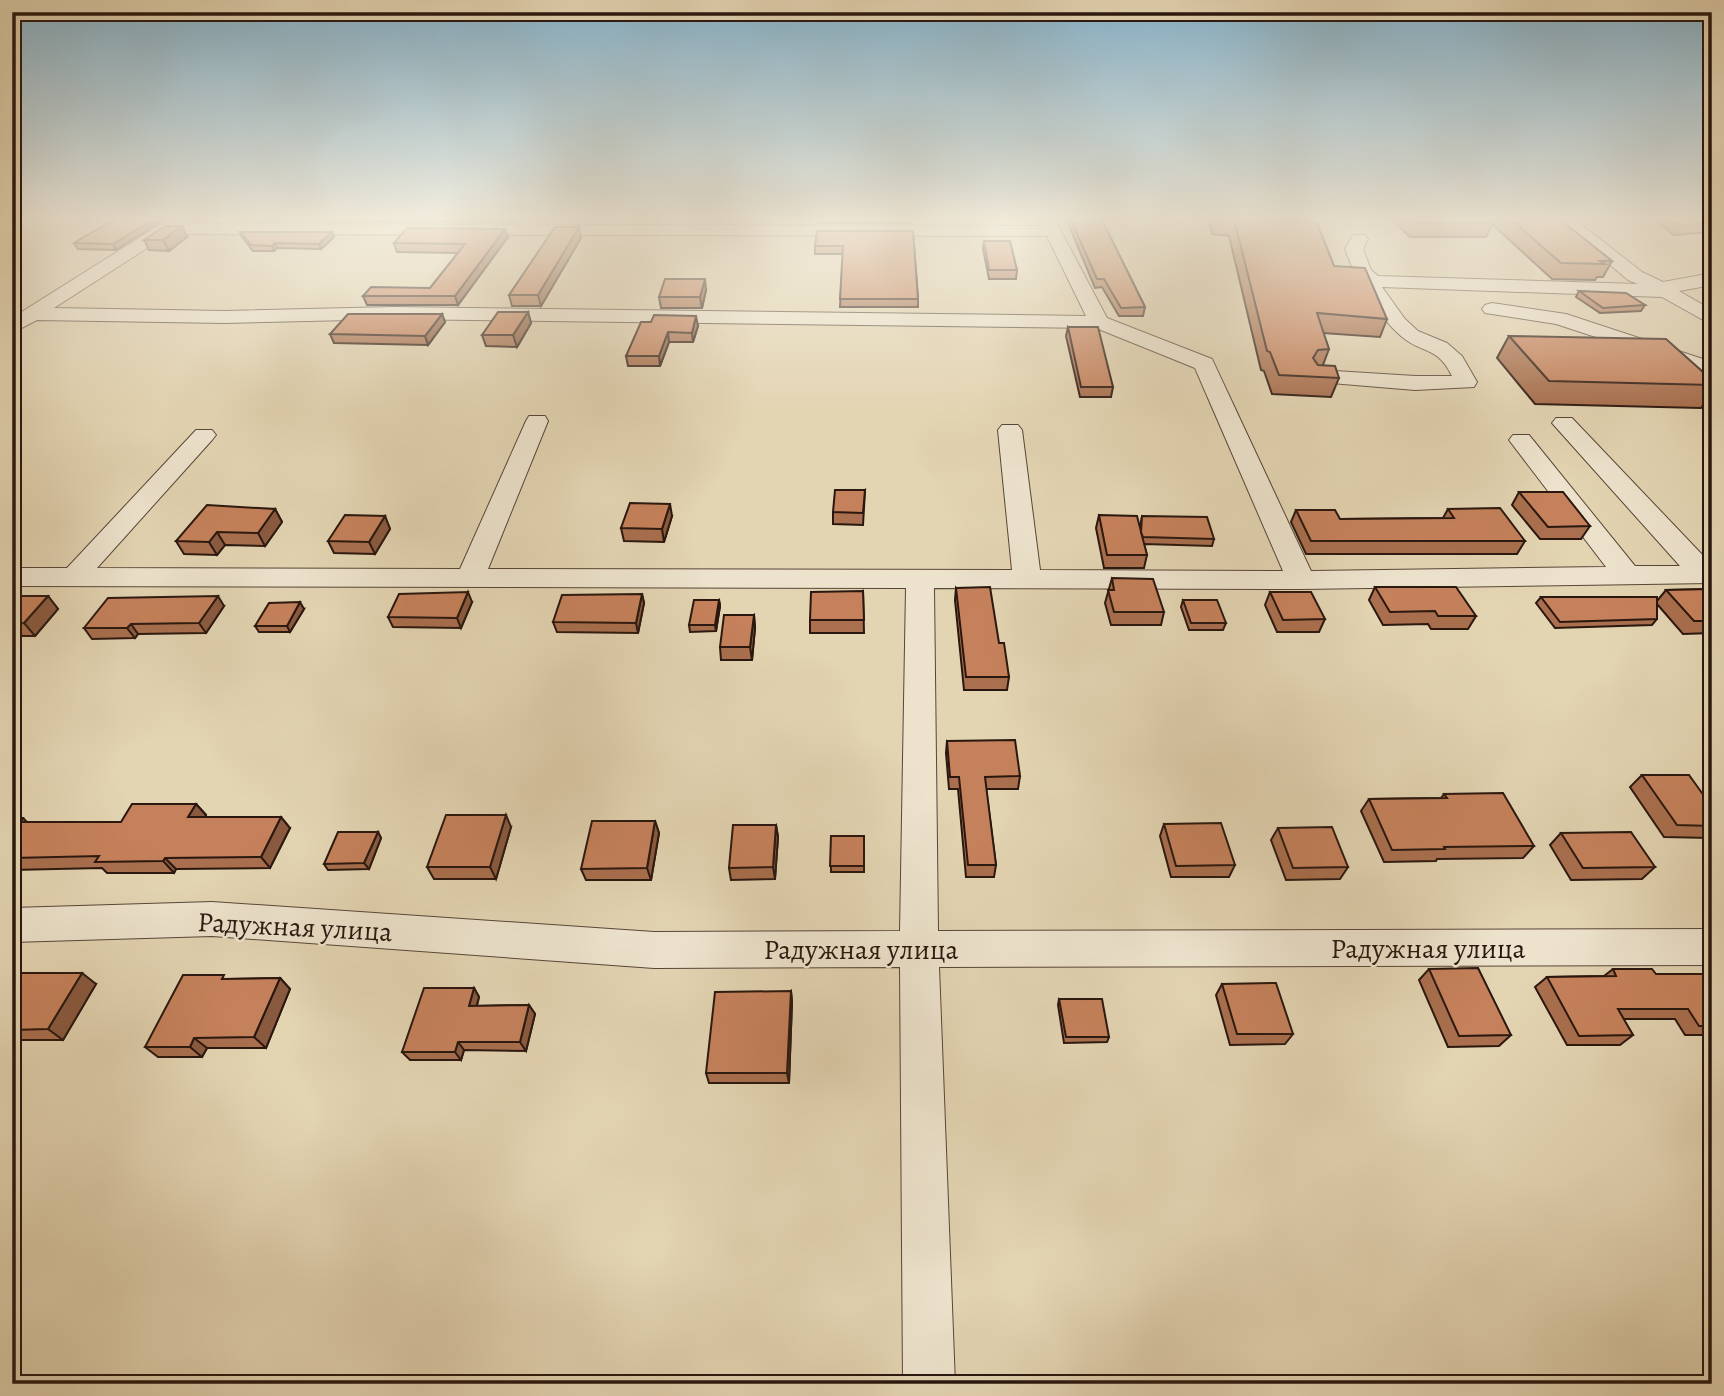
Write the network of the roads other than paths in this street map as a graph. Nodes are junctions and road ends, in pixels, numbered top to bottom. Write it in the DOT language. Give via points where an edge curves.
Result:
graph roads {
  1 [pos="81,283"];
  2 [pos="1079,283"];
  3 [pos="1373,283"];
  4 [pos="1451,283"];
  5 [pos="1651,283"];
  6 [pos="1692,283"];
  7 [pos="1664,289"];
  8 [pos="1492,309"];
  9 [pos="33,314"];
  10 [pos="1712,319"];
  11 [pos="1099,322"];
  12 [pos="12,327"];
  13 [pos="1712,369"];
  14 [pos="1319,376"];
  15 [pos="537,421"];
  16 [pos="1564,423"];
  17 [pos="1010,430"];
  18 [pos="204,435"];
  19 [pos="1521,440"];
  20 [pos="1707,574"];
  21 [pos="1627,575"];
  22 [pos="12,577"];
  23 [pos="74,577"];
  24 [pos="470,579"];
  25 [pos="920,580"];
  26 [pos="1027,580"];
  27 [pos="1301,580"];
  28 [pos="12,925"];
  29 [pos="1712,947"];
  30 [pos="919,948"];
  31 [pos="929,1384"];
  1 -- 9 [label="street"];
  2 -- 11 [label="street"];
  3 -- 14 [label="street" via="1398,323 1455,360 1465,382"];
  4 -- 7 [label="street"];
  5 -- 7 [label="street"];
  6 -- 7 [label="street"];
  7 -- 10 [label="street"];
  8 -- 13 [label="street" via="1559,318"];
  9 -- 11 [label="street" via="225,317 394,313"];
  9 -- 12 [label="street"];
  11 -- 27 [label="street" via="1205,364"];
  15 -- 24 [label="street"];
  16 -- 20 [label="street"];
  17 -- 26 [label="street"];
  18 -- 23 [label="street"];
  19 -- 21 [label="street"];
  20 -- 21 [label="street"];
  21 -- 27 [label="street"];
  22 -- 23 [label="street"];
  23 -- 24 [label="street"];
  24 -- 25 [label="street"];
  25 -- 26 [label="street"];
  25 -- 30 [label="street"];
  26 -- 27 [label="street"];
  28 -- 30 [label="street, Радужная улица" via="212,919 654,950"];
  29 -- 30 [label="street, Радужная улица"];
  30 -- 31 [label="street"];
}
